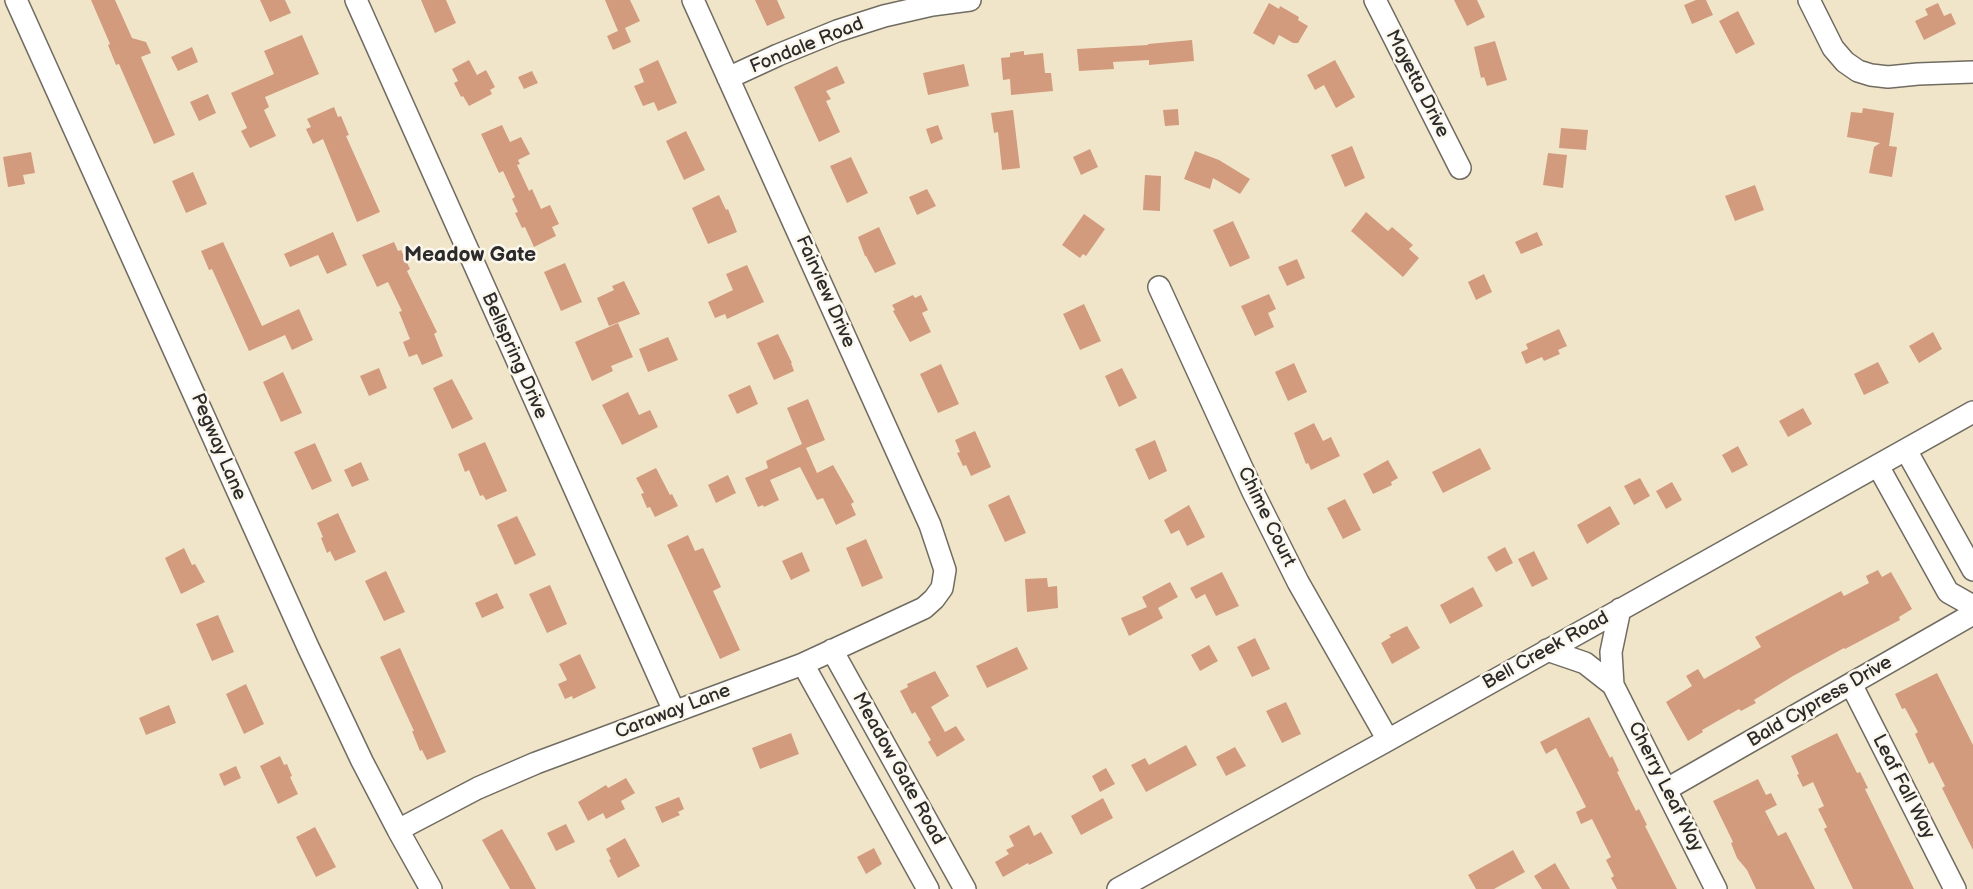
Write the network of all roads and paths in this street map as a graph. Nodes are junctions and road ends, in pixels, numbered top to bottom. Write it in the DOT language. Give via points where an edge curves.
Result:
graph roads {
  1 [pos="16,0"];
  2 [pos="356,0"];
  3 [pos="693,0"];
  4 [pos="970,0"];
  5 [pos="1375,0"];
  6 [pos="1809,0"];
  7 [pos="1973,72"];
  8 [pos="729,78"];
  9 [pos="1460,169"];
  10 [pos="1158,287"];
  11 [pos="1973,412"];
  12 [pos="1906,450"];
  13 [pos="1878,467"];
  14 [pos="1973,570"];
  15 [pos="942,588"];
  16 [pos="1973,606"];
  17 [pos="1620,610"];
  18 [pos="1973,614"];
  19 [pos="832,650"];
  20 [pos="1547,650"];
  21 [pos="803,664"];
  22 [pos="1851,684"];
  23 [pos="1613,685"];
  24 [pos="674,711"];
  25 [pos="1388,740"];
  26 [pos="1667,789"];
  27 [pos="398,831"];
  28 [pos="431,889"];
  29 [pos="928,889"];
  30 [pos="965,889"];
  31 [pos="1118,889"];
  32 [pos="1716,889"];
  33 [pos="1955,889"];
  1 -- 27 [label="street, Pegway Lane" via="302,634"];
  2 -- 24 [label="street, Bellspring Drive"];
  3 -- 8 [label="street, Fairview Drive"];
  4 -- 8 [label="street, Fondale Road" via="932,5 837,31"];
  5 -- 9 [label="street, Mayetta Drive"];
  6 -- 7 [label="street" via="1833,48 1858,71 1888,77"];
  8 -- 15 [label="street, Fairview Drive" via="930,525 945,570"];
  10 -- 25 [label="street, Chime Court" via="1298,582"];
  11 -- 12 [label="street, Bell Creek Road"];
  12 -- 13 [label="street, Bell Creek Road"];
  12 -- 14 [label="street"];
  13 -- 16 [label="street" via="1948,592"];
  13 -- 17 [label="street, Bell Creek Road"];
  15 -- 19 [label="street, Caraway Lane" via="924,608"];
  17 -- 20 [label="street, Bell Creek Road"];
  17 -- 23 [label="street, Cherry Leaf Way" via="1611,652"];
  18 -- 22 [label="street, Bald Cypress Drive"];
  19 -- 21 [label="street, Caraway Lane"];
  19 -- 30 [label="street, Meadow Gate Road"];
  20 -- 23 [label="street, Cherry Leaf Way" via="1585,663"];
  20 -- 25 [label="street, Bell Creek Road"];
  21 -- 24 [label="street, Caraway Lane"];
  21 -- 29 [label="street, Meadow Gate Road"];
  22 -- 26 [label="street, Bald Cypress Drive"];
  22 -- 33 [label="street, Leaf Fall Way"];
  23 -- 26 [label="street, Cherry Leaf Way"];
  24 -- 27 [label="street, Caraway Lane" via="524,768"];
  25 -- 31 [label="street, Bell Creek Road"];
  26 -- 32 [label="street, Cherry Leaf Way"];
  27 -- 28 [label="street, Pegway Lane"];
}
